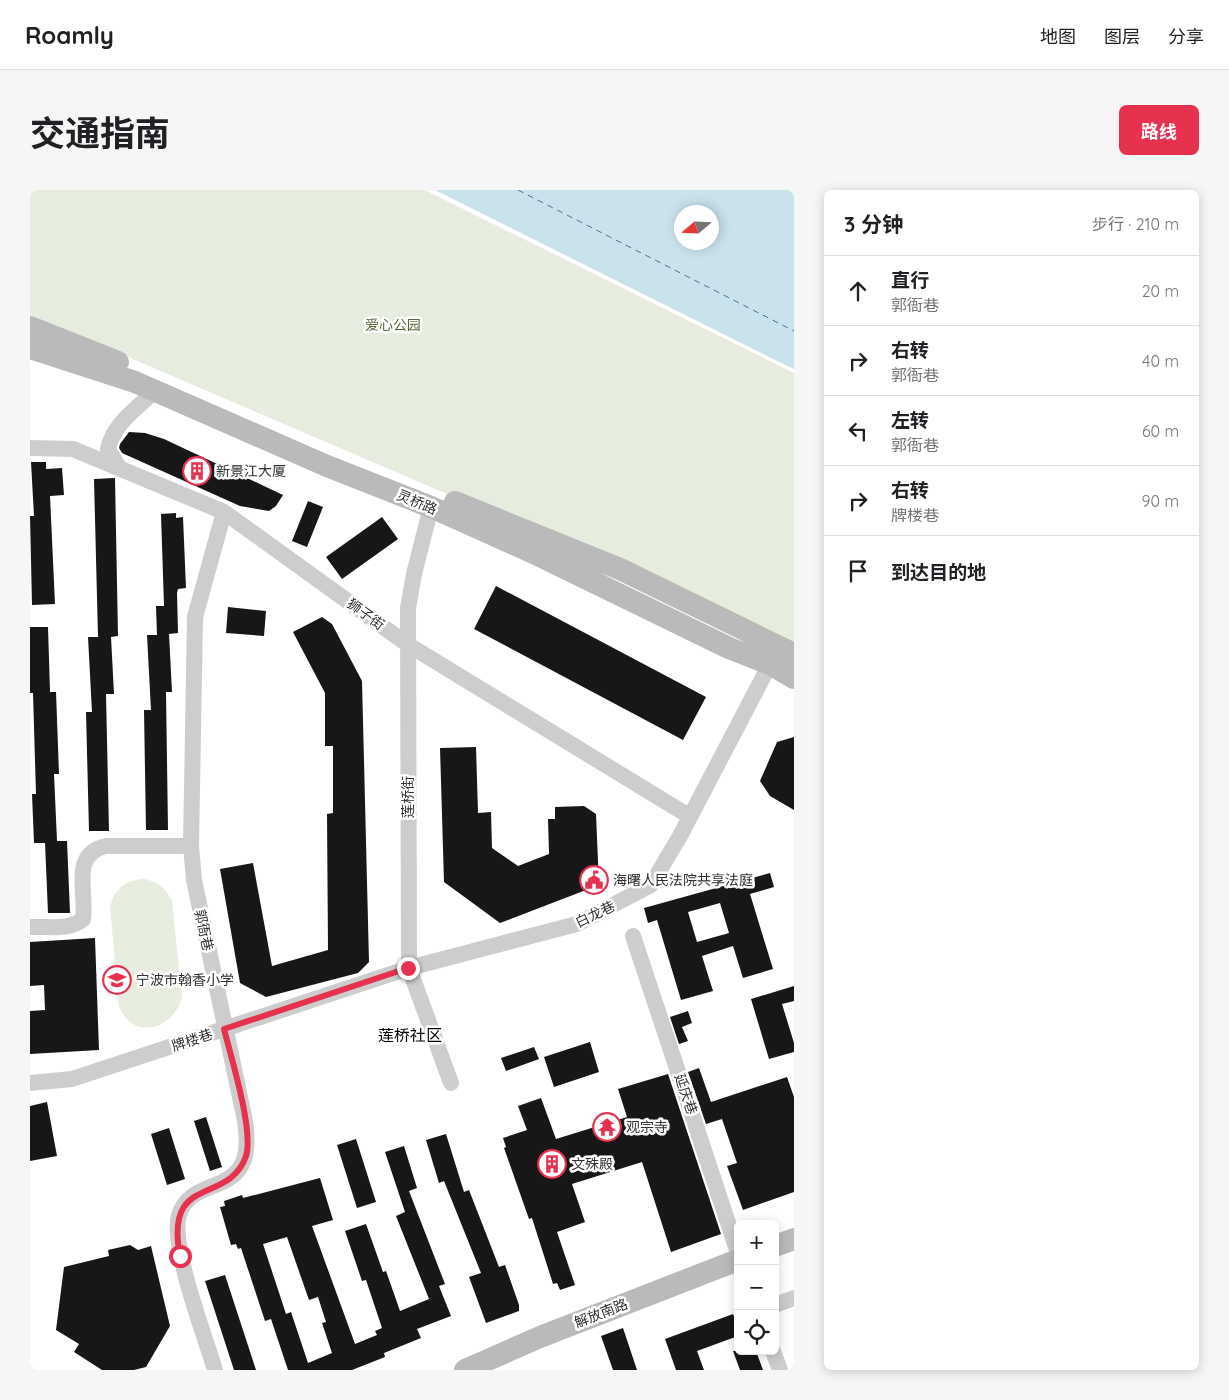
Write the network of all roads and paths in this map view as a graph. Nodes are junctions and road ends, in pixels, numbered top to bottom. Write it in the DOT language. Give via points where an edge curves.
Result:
graph roads {
  1 [pos="30,327"];
  2 [pos="30,348"];
  3 [pos="155,391"];
  4 [pos="30,448"];
  5 [pos="120,469"];
  6 [pos="432,507"];
  7 [pos="224,512"];
  8 [pos="408,644"];
  9 [pos="794,654"];
  10 [pos="770,664"];
  11 [pos="794,678"];
  12 [pos="689,816"];
  13 [pos="191,846"];
  14 [pos="30,927"];
  15 [pos="633,936"];
  16 [pos="408,968"];
  17 [pos="224,1029"];
  18 [pos="30,1082"];
  19 [pos="451,1083"];
  20 [pos="794,1239"];
  21 [pos="734,1241"];
  22 [pos="779,1245"];
  23 [pos="734,1262"];
  24 [pos="794,1298"];
  25 [pos="779,1304"];
  26 [pos="774,1355"];
  27 [pos="215,1370"];
  28 [pos="465,1370"];
  29 [pos="780,1370"];
  1 -- 9 [label="main road, 灵桥路" via="620,569"];
  2 -- 3 [label="main road, 灵桥路"];
  3 -- 5 [label="street" via="115,429 110,440 108,449"];
  3 -- 6 [label="main road, 灵桥路" via="327,466"];
  4 -- 5 [label="street, 狮子街" via="73,449"];
  5 -- 7 [label="street, 狮子街"];
  6 -- 8 [label="street, 莲桥街" via="408,608"];
  6 -- 10 [label="main road, 灵桥路" via="729,648"];
  7 -- 8 [label="street, 狮子街"];
  7 -- 13 [label="street, 郭衙巷" via="194,617"];
  8 -- 12 [label="street, 狮子街"];
  8 -- 16 [label="street, 莲桥街"];
  10 -- 11 [label="main road, 灵桥路"];
  10 -- 12 [label="street, 白龙巷"];
  12 -- 16 [label="street, 白龙巷" via="651,885 577,924"];
  13 -- 14 [label="street" via="106,846 93,849 86,858 82,875 83,919 78,924 65,926"];
  13 -- 17 [label="street, 郭衙巷" via="194,880"];
  15 -- 21 [label="street, 延庆巷"];
  16 -- 17 [label="street, 牌楼巷"];
  16 -- 19 [label="street, 莲桥街"];
  17 -- 18 [label="street, 牌楼巷" via="72,1079"];
  17 -- 27 [label="street, 郭衙巷" via="248,1136 246,1156 232,1177 195,1195 180,1214 176,1236"];
  20 -- 22 [label="main road"];
  23 -- 28 [label="main road, 解放南路" via="540,1337"];
  24 -- 25 [label="street"];
  26 -- 29 [label="street"];
}
